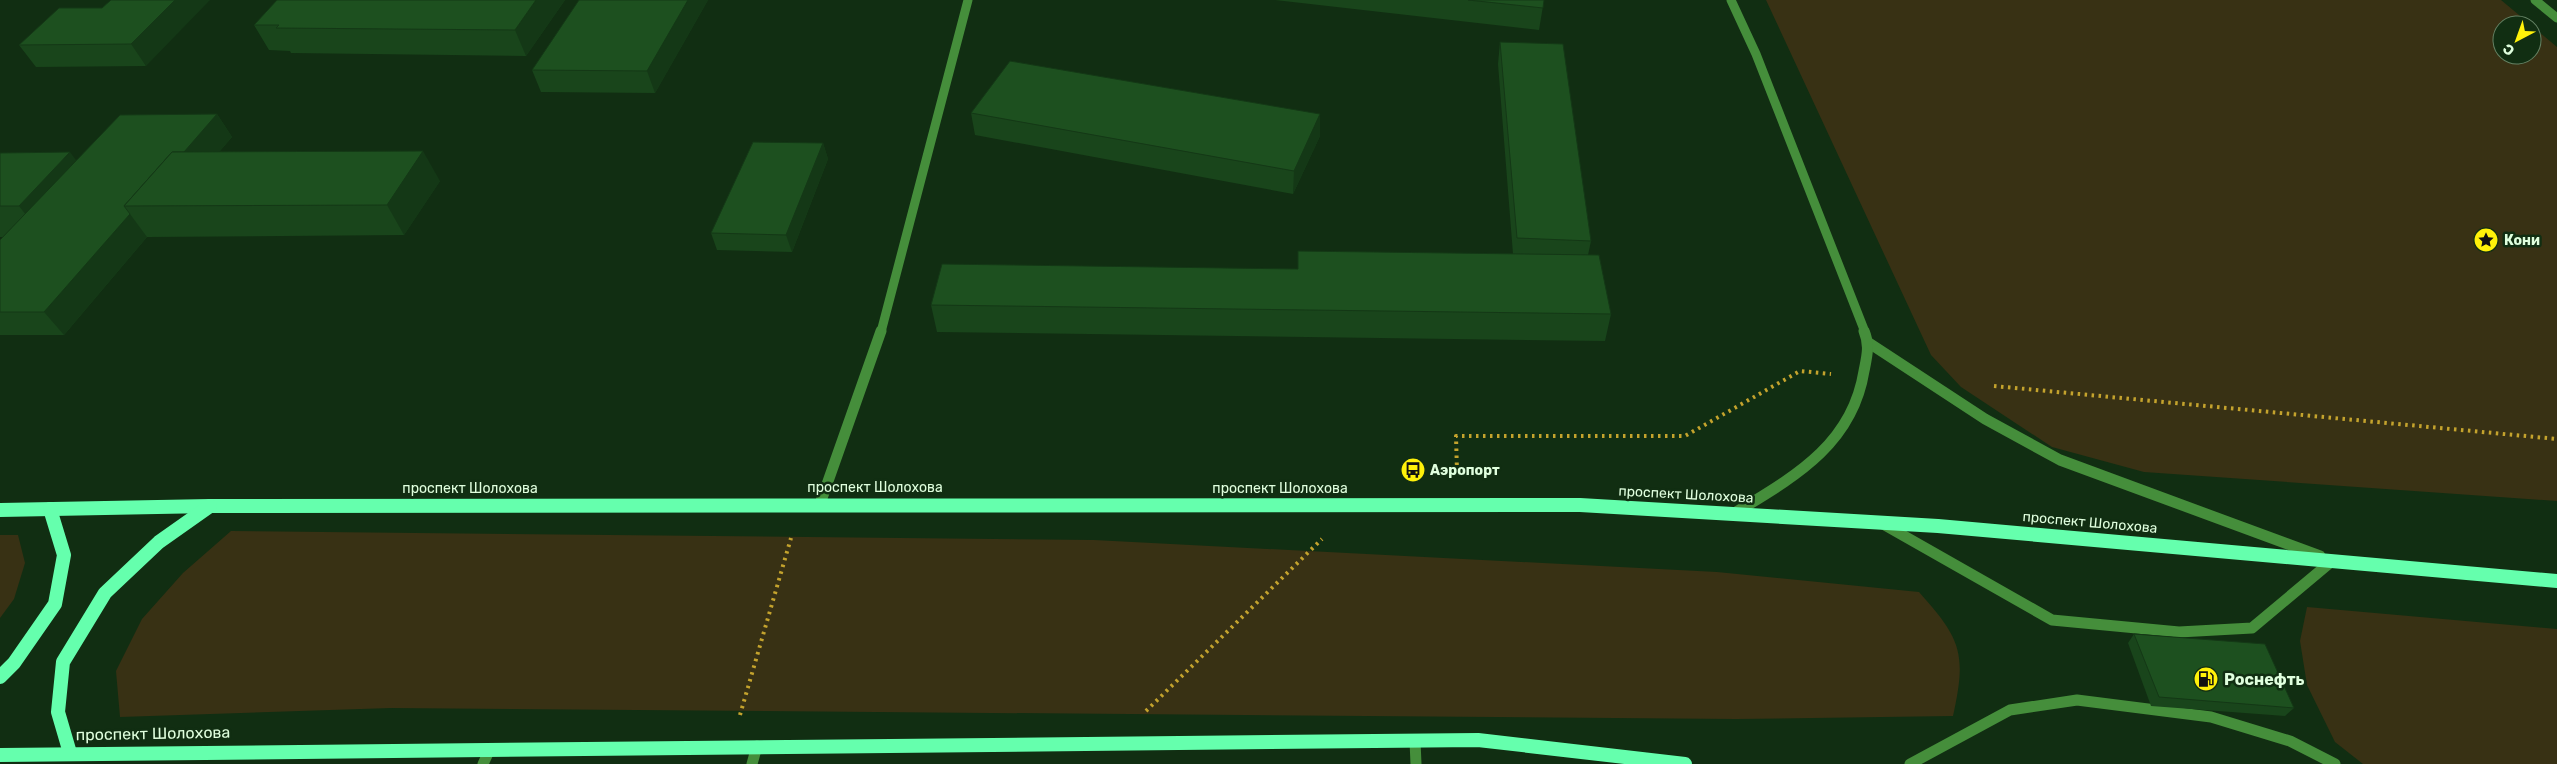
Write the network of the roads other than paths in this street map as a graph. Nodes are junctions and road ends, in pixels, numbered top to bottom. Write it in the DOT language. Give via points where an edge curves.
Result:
graph roads {
  1 [pos="968,0"];
  2 [pos="1731,0"];
  3 [pos="2536,0"];
  4 [pos="2557,18"];
  5 [pos="1869,343"];
  6 [pos="820,504"];
  7 [pos="210,506"];
  8 [pos="50,509"];
  9 [pos="0,510"];
  10 [pos="1733,514"];
  11 [pos="1882,523"];
  12 [pos="2332,561"];
  13 [pos="2557,581"];
  14 [pos="0,677"];
  15 [pos="1415,740"];
  16 [pos="757,746"];
  17 [pos="490,749"];
  18 [pos="70,752"];
  19 [pos="0,755"];
  20 [pos="483,764"];
  21 [pos="752,764"];
  22 [pos="1416,764"];
  23 [pos="1685,764"];
  24 [pos="1910,764"];
  25 [pos="2335,764"];
  1 -- 6 [label="street" via="880,336"];
  2 -- 5 [label="street" via="1756,54"];
  3 -- 4 [label="street"];
  5 -- 10 [label="street" via="1861,390 1842,430 1818,457"];
  5 -- 12 [label="street" via="1985,419 2060,460"];
  6 -- 7 [label="main road, проспект Шолохова"];
  6 -- 10 [label="main road, проспект Шолохова" via="1580,505"];
  7 -- 8 [label="main road, проспект Шолохова"];
  7 -- 18 [label="main road" via="159,542 105,593 62,662 58,712"];
  8 -- 9 [label="main road, проспект Шолохова"];
  8 -- 14 [label="main road" via="64,555 55,604 14,663"];
  10 -- 11 [label="main road, проспект Шолохова"];
  11 -- 12 [label="main road, проспект Шолохова"];
  11 -- 12 [label="street" via="2052,620 2179,632 2252,628"];
  12 -- 13 [label="main road, проспект Шолохова"];
  15 -- 16 [label="main road, проспект Шолохова"];
  15 -- 22 [label="street"];
  15 -- 23 [label="main road, проспект Шолохова" via="1478,740"];
  16 -- 17 [label="main road, проспект Шолохова"];
  16 -- 21 [label="street"];
  17 -- 18 [label="main road, проспект Шолохова"];
  17 -- 20 [label="street"];
  18 -- 19 [label="main road, проспект Шолохова"];
  24 -- 25 [label="street" via="2010,710 2077,700 2211,717 2290,741"];
}
